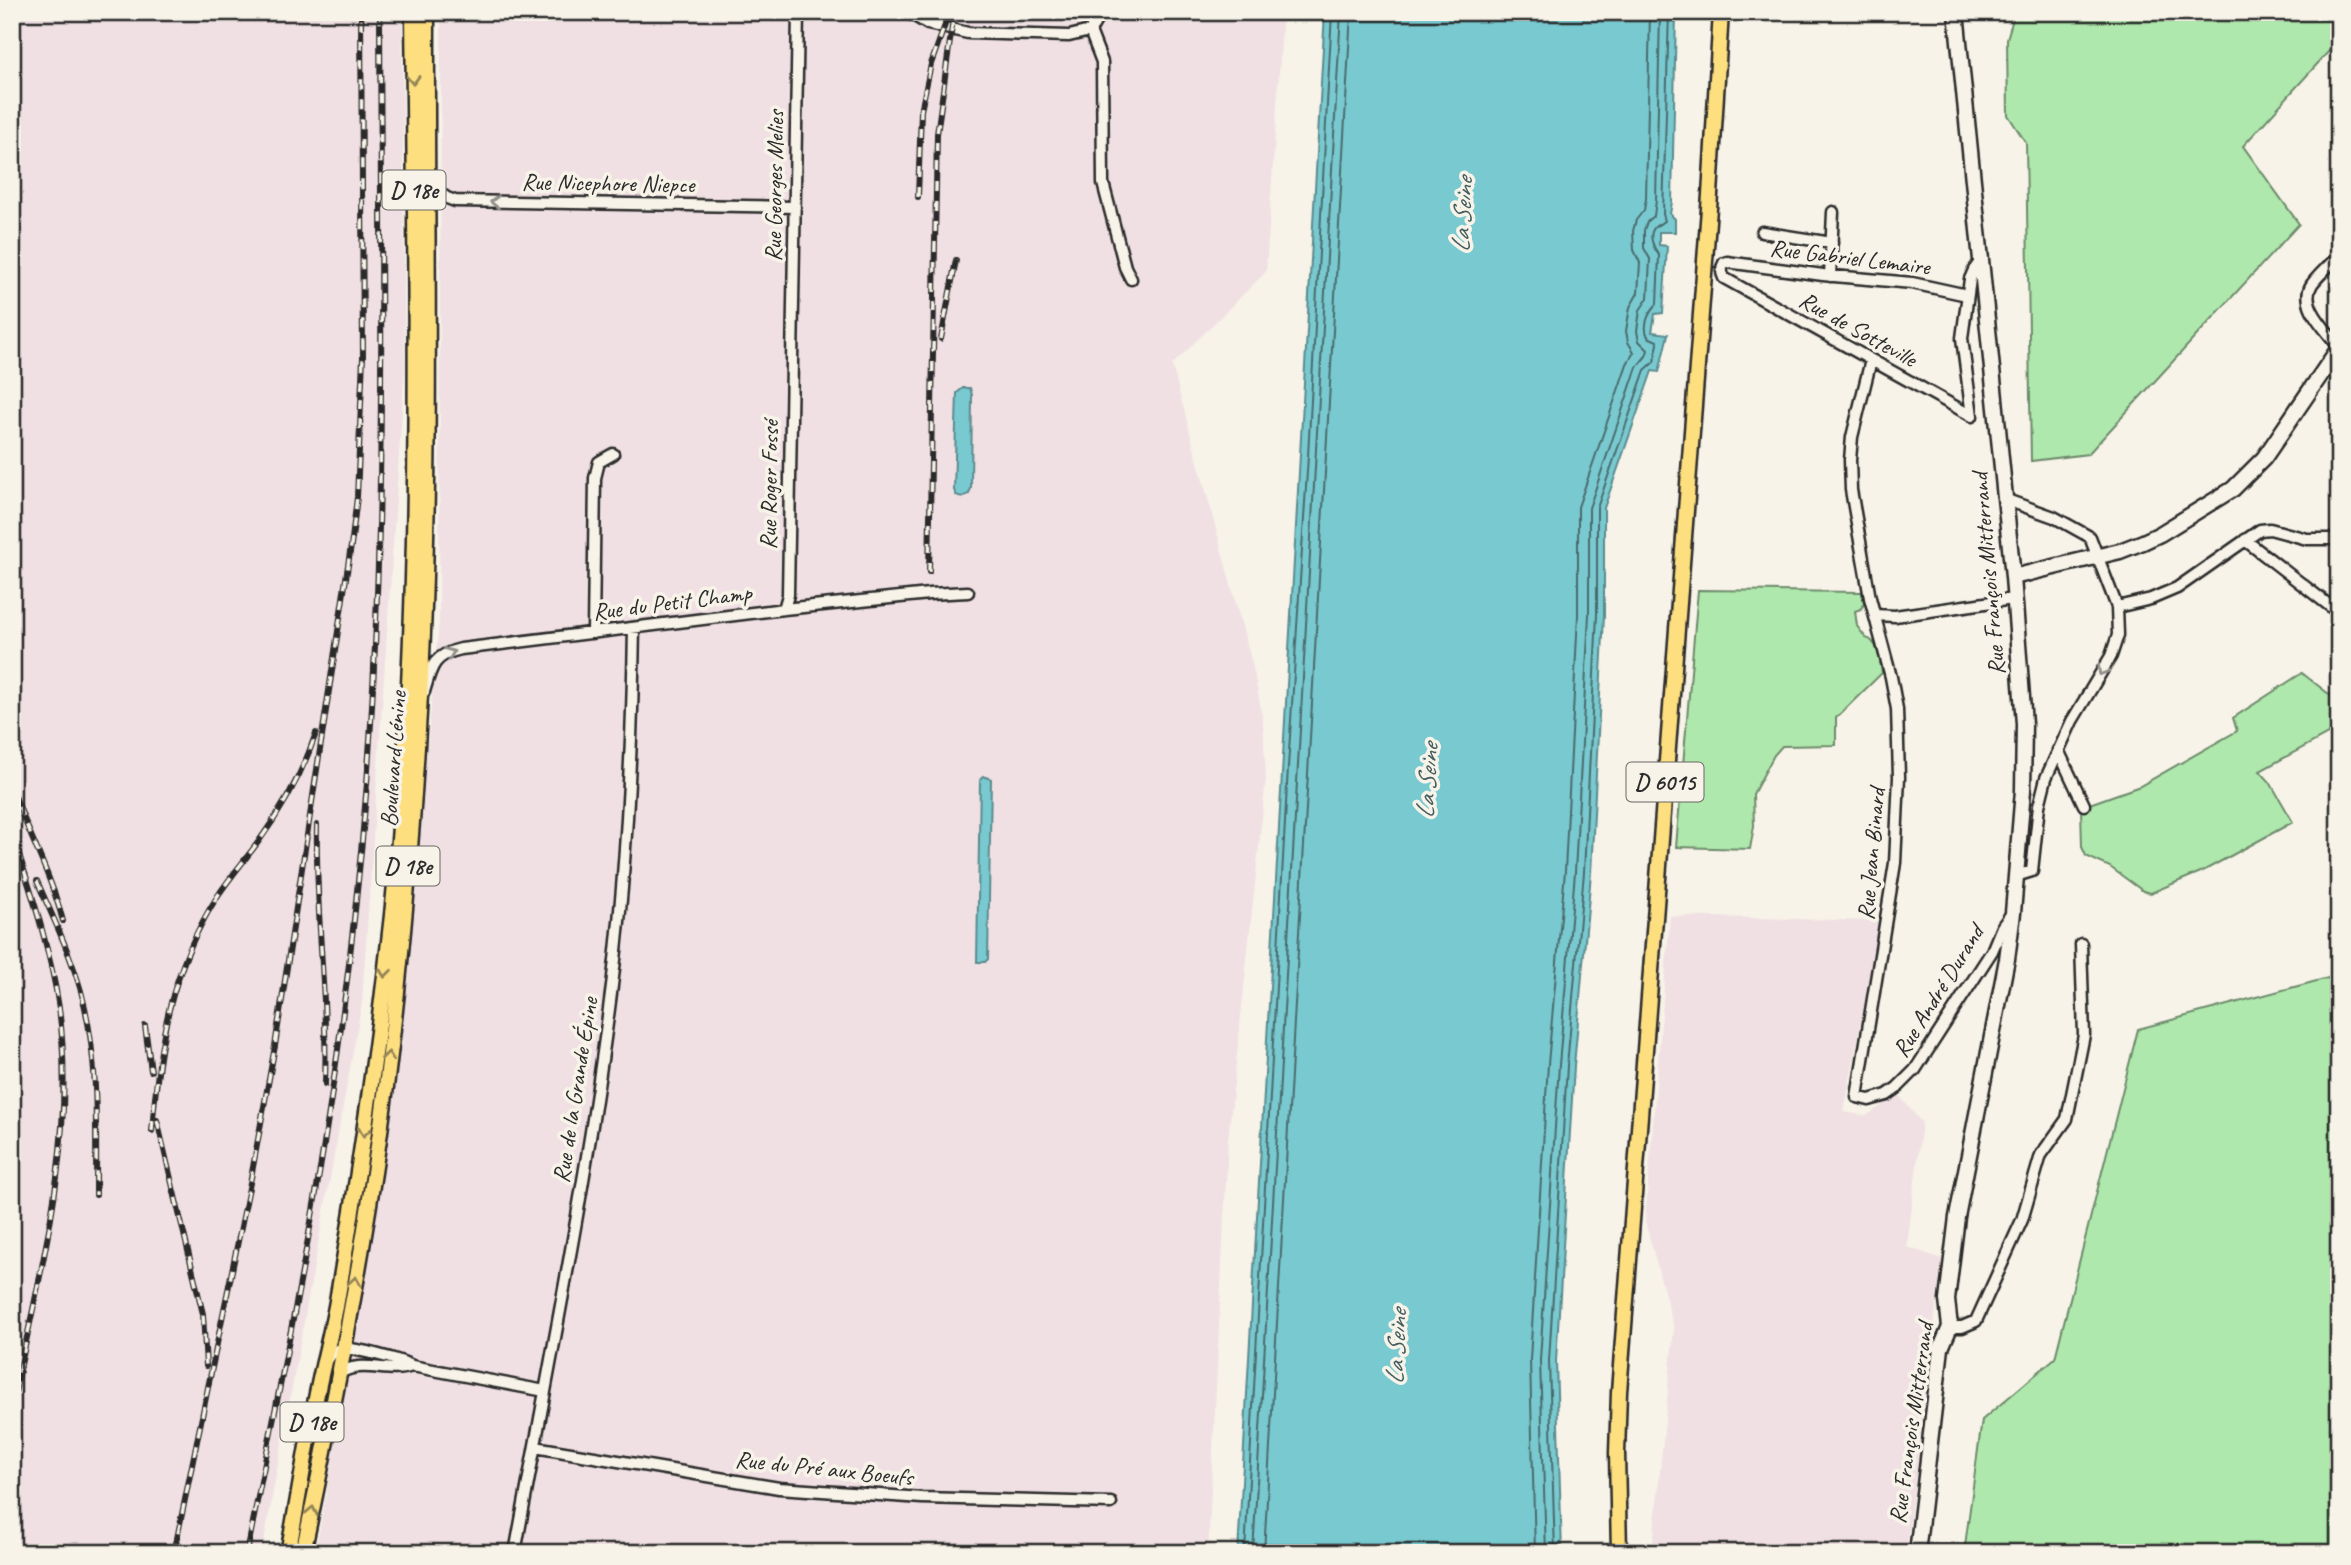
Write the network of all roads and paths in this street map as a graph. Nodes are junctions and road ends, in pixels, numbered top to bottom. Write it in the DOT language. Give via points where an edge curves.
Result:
graph roads {
  1 [pos="413,12"];
  2 [pos="427,12"];
  3 [pos="798,12"];
  4 [pos="908,12"];
  5 [pos="1101,12"];
  6 [pos="1721,12"];
  7 [pos="1956,12"];
  8 [pos="1090,31"];
  9 [pos="426,183"];
  10 [pos="795,207"];
  11 [pos="1833,212"];
  12 [pos="1762,232"];
  13 [pos="1832,243"];
  14 [pos="2339,256"];
  15 [pos="1980,262"];
  16 [pos="1830,276"];
  17 [pos="1724,278"];
  18 [pos="1131,279"];
  19 [pos="1968,295"];
  20 [pos="2339,347"];
  21 [pos="1871,360"];
  22 [pos="792,361"];
  23 [pos="612,454"];
  24 [pos="2004,499"];
  25 [pos="2339,539"];
  26 [pos="2245,540"];
  27 [pos="2097,556"];
  28 [pos="2013,577"];
  29 [pos="968,592"];
  30 [pos="2013,599"];
  31 [pos="2117,607"];
  32 [pos="784,609"];
  33 [pos="2339,613"];
  34 [pos="1875,615"];
  35 [pos="634,628"];
  36 [pos="593,633"];
  37 [pos="420,709"];
  38 [pos="2057,751"];
  39 [pos="2084,805"];
  40 [pos="2017,876"];
  41 [pos="2013,912"];
  42 [pos="2081,944"];
  43 [pos="1857,1097"];
  44 [pos="1950,1326"];
  45 [pos="331,1336"];
  46 [pos="342,1360"];
  47 [pos="324,1364"];
  48 [pos="412,1366"];
  49 [pos="545,1391"];
  50 [pos="535,1447"];
  51 [pos="1111,1503"];
  52 [pos="288,1553"];
  53 [pos="303,1553"];
  54 [pos="515,1553"];
  55 [pos="1619,1553"];
  56 [pos="1917,1553"];
  1 -- 45 [label="main road, Boulevard Lénine / D 18e, one-way" via="413,617 407,723 383,990"];
  2 -- 9 [label="main road, D 18e"];
  3 -- 10 [label="street, Rue Georges Melies"];
  4 -- 8 [label="street" via="928,24 968,33 1069,36"];
  5 -- 8 [label="street"];
  6 -- 55 [label="main road, D 6015" via="1619,1392"];
  7 -- 15 [label="street, Rue François Mitterrand"];
  8 -- 18 [label="street" via="1102,62 1103,183"];
  10 -- 9 [label="street, Rue Nicephore Niepce, one-way" via="455,201"];
  9 -- 37 [label="main road, Boulevard Lénine / D 18e" via="426,500"];
  10 -- 22 [label="street, Rue Georges Melies"];
  11 -- 13 [label="street"];
  12 -- 13 [label="street"];
  13 -- 16 [label="street"];
  14 -- 20 [label="street" via="2313,283 2308,295 2311,308"];
  15 -- 19 [label="street"];
  15 -- 24 [label="street, Rue François Mitterrand"];
  16 -- 17 [label="street, Rue Gabriel Lemaire" via="1724,262"];
  16 -- 19 [label="street, Rue Gabriel Lemaire" via="1912,283"];
  17 -- 21 [label="street, Rue de Sotteville"];
  19 -- 21 [label="street, Rue de Sotteville" via="1962,338 1972,416"];
  20 -- 27 [label="street" via="2264,458 2243,481 2160,534"];
  21 -- 34 [label="street, Rue Jean Binard" via="1850,460 1851,490"];
  22 -- 32 [label="street, Rue Roger Fossé" via="788,595"];
  23 -- 36 [label="street" via="596,469"];
  24 -- 27 [label="street" via="2085,533"];
  24 -- 28 [label="street, Rue François Mitterrand"];
  25 -- 26 [label="street" via="2307,539 2270,529"];
  26 -- 31 [label="street" via="2177,588"];
  26 -- 33 [label="street"];
  27 -- 28 [label="street"];
  27 -- 31 [label="street"];
  28 -- 30 [label="street, Rue François Mitterrand"];
  29 -- 32 [label="street, Rue du Petit Champ"];
  30 -- 34 [label="street"];
  30 -- 40 [label="street, Rue François Mitterrand" via="2024,724"];
  31 -- 38 [label="street, one-way" via="2117,644"];
  32 -- 35 [label="street, Rue du Petit Champ"];
  34 -- 43 [label="street, Rue Jean Binard" via="1897,709 1898,820"];
  35 -- 36 [label="street, Rue du Petit Champ"];
  35 -- 49 [label="street, Rue de la Grande Épine" via="627,813 613,976"];
  37 -- 36 [label="street, Rue du Petit Champ, one-way" via="430,671 448,652"];
  46 -- 37 [label="main road, Boulevard Lénine / D 18e, one-way" via="379,1139"];
  38 -- 39 [label="street"];
  38 -- 40 [label="street" via="2041,793 2033,868"];
  40 -- 41 [label="street, Rue François Mitterrand"];
  41 -- 43 [label="street, Rue André Durand" via="1915,1070 1886,1095 1870,1100"];
  41 -- 44 [label="street, Rue François Mitterrand" via="1957,1217 1947,1307"];
  42 -- 44 [label="street" via="2084,1035 2067,1119 2041,1156 2022,1220 1976,1321"];
  44 -- 56 [label="street, Rue François Mitterrand" via="1941,1348"];
  45 -- 46 [label="street, Boulevard Lénine / D 18e"];
  45 -- 47 [label="main road, Boulevard Lénine / D 18e"];
  46 -- 47 [label="street"];
  46 -- 48 [label="street" via="402,1361"];
  46 -- 48 [label="street" via="401,1370"];
  53 -- 46 [label="main road, Boulevard Lénine / D 18e, one-way"];
  47 -- 52 [label="main road, Boulevard Lénine / D 18e"];
  48 -- 49 [label="street"];
  49 -- 50 [label="street, Rue de la Grande Épine"];
  50 -- 51 [label="street, Rue du Pré aux Boeufs" via="779,1488 922,1499"];
  50 -- 54 [label="street, Rue de la Grande Épine"];
}
